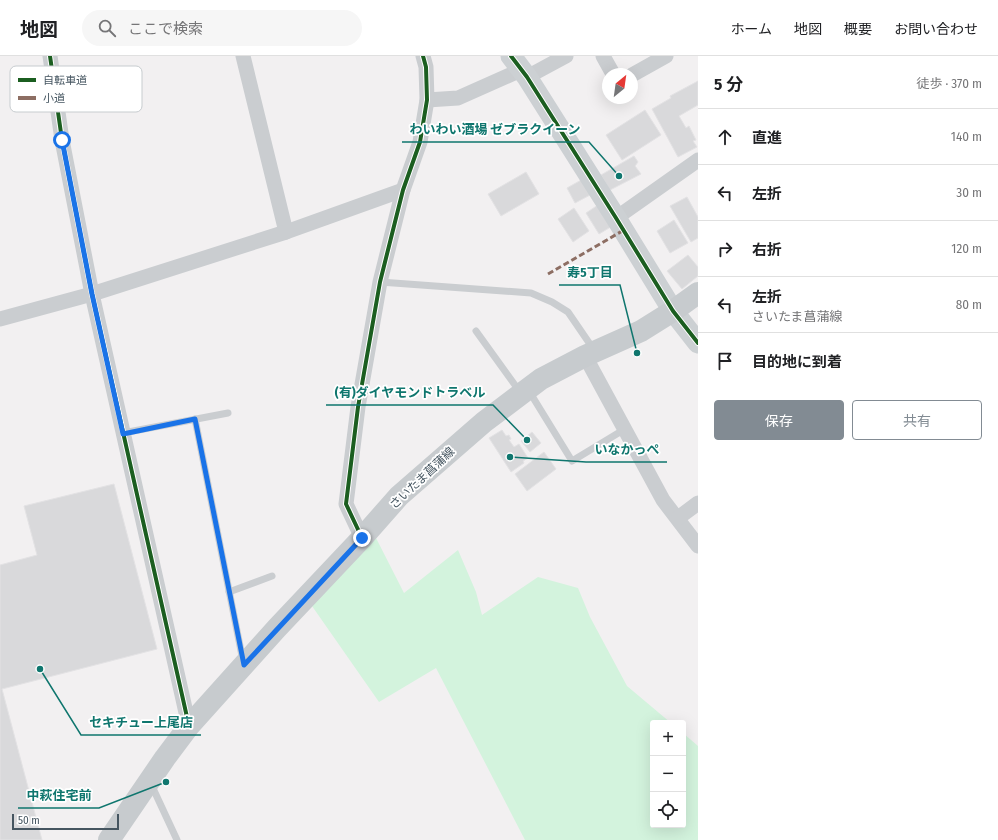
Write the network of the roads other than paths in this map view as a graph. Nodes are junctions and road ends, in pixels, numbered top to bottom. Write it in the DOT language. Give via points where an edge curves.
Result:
graph roads {
  1 [pos="50,56"];
  2 [pos="243,56"];
  3 [pos="423,56"];
  4 [pos="566,56"];
  5 [pos="603,56"];
  6 [pos="666,56"];
  7 [pos="51,66"];
  8 [pos="520,68"];
  9 [pos="610,68"];
  10 [pos="638,72"];
  11 [pos="427,100"];
  12 [pos="58,112"];
  13 [pos="698,160"];
  14 [pos="403,190"];
  15 [pos="616,218"];
  16 [pos="286,232"];
  17 [pos="380,282"];
  18 [pos="698,293"];
  19 [pos="92,294"];
  20 [pos="673,312"];
  21 [pos="0,319"];
  22 [pos="476,331"];
  23 [pos="698,343"];
  24 [pos="590,354"];
  25 [pos="525,391"];
  26 [pos="228,413"];
  27 [pos="195,419"];
  28 [pos="625,430"];
  29 [pos="123,434"];
  30 [pos="698,503"];
  31 [pos="678,518"];
  32 [pos="362,538"];
  33 [pos="698,546"];
  34 [pos="272,576"];
  35 [pos="229,592"];
  36 [pos="244,665"];
  37 [pos="189,726"];
  38 [pos="150,780"];
  39 [pos="117,833"];
  40 [pos="177,840"];
  1 -- 7 [label="street"];
  2 -- 16 [label="street"];
  3 -- 11 [label="street"];
  4 -- 8 [label="street"];
  5 -- 9 [label="street"];
  6 -- 10 [label="street"];
  8 -- 11 [label="street" via="458,98"];
  8 -- 15 [label="street"];
  11 -- 14 [label="street" via="420,142"];
  12 -- 19 [label="street"];
  13 -- 15 [label="street"];
  14 -- 16 [label="street"];
  14 -- 17 [label="street"];
  15 -- 20 [label="street"];
  16 -- 19 [label="street"];
  17 -- 24 [label="lane" via="531,293 568,312"];
  17 -- 32 [label="street" via="358,407 346,504"];
  18 -- 20 [label="main road, さいたま菖蒲線"];
  19 -- 21 [label="street"];
  19 -- 29 [label="street"];
  20 -- 23 [label="street"];
  20 -- 24 [label="main road, さいたま菖蒲線" via="641,331"];
  22 -- 25 [label="lane"];
  24 -- 25 [label="main road, さいたま菖蒲線" via="541,379"];
  24 -- 28 [label="street"];
  25 -- 28 [label="lane" via="572,461"];
  25 -- 32 [label="main road, さいたま菖蒲線" via="484,422 399,496"];
  26 -- 27 [label="lane"];
  27 -- 29 [label="lane"];
  27 -- 35 [label="lane"];
  28 -- 31 [label="street" via="663,500"];
  29 -- 37 [label="street"];
  30 -- 31 [label="street"];
  31 -- 33 [label="street"];
  32 -- 36 [label="main road, さいたま菖蒲線"];
  34 -- 35 [label="lane"];
  35 -- 36 [label="lane"];
  36 -- 37 [label="main road, さいたま菖蒲線"];
  37 -- 38 [label="main road, さいたま菖蒲線"];
  38 -- 39 [label="main road, さいたま菖蒲線"];
  38 -- 40 [label="lane"];
}
